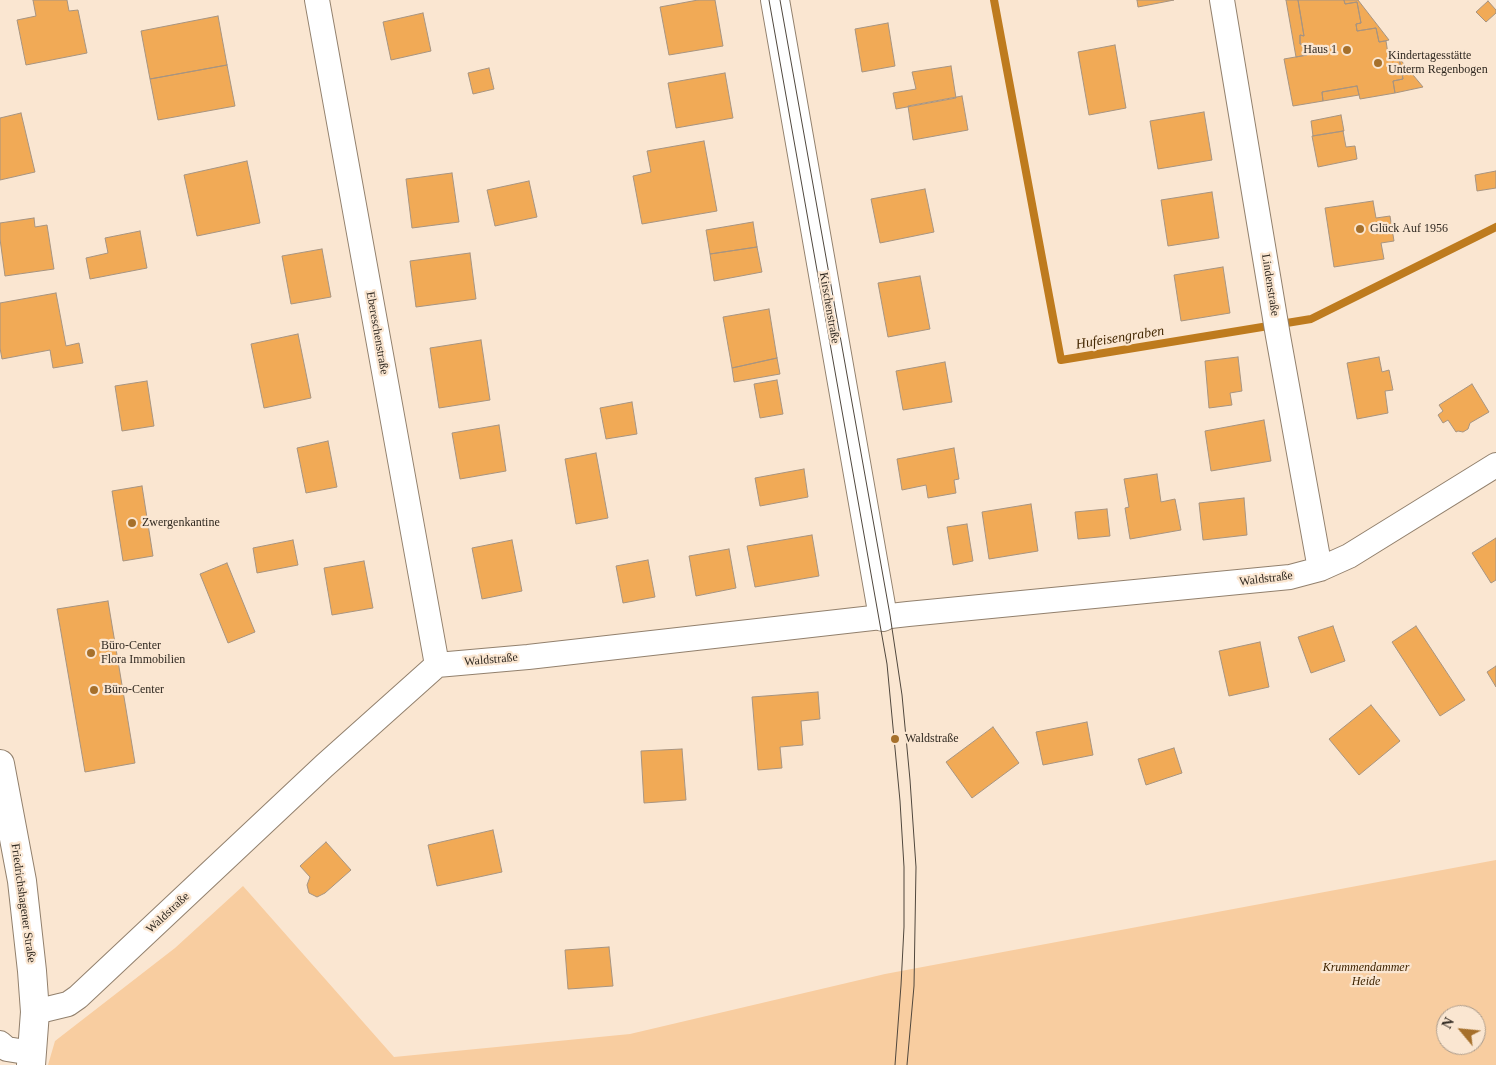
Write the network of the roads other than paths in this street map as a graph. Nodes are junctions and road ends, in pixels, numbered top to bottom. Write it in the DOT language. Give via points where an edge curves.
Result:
graph roads {
  1 [pos="316,0"];
  2 [pos="775,0"];
  3 [pos="1222,0"];
  4 [pos="1496,465"];
  5 [pos="1320,569"];
  6 [pos="883,617"];
  7 [pos="437,665"];
  8 [pos="0,764"];
  9 [pos="35,1012"];
  10 [pos="0,1043"];
  11 [pos="31,1059"];
  1 -- 7 [label="street, Ebereschenstraße"];
  2 -- 6 [label="street, Kirschenstraße"];
  3 -- 5 [label="street, Lindenstraße"];
  4 -- 5 [label="street, Waldstraße" via="1348,556"];
  5 -- 6 [label="street, Waldstraße" via="1290,577"];
  6 -- 7 [label="street, Waldstraße"];
  7 -- 9 [label="street, Waldstraße" via="324,766 78,997 68,1004"];
  8 -- 9 [label="street, Friedrichshagener Straße" via="22,881"];
  9 -- 11 [label="street, Friedrichshagener Straße"];
  10 -- 11 [label="street"];
}
